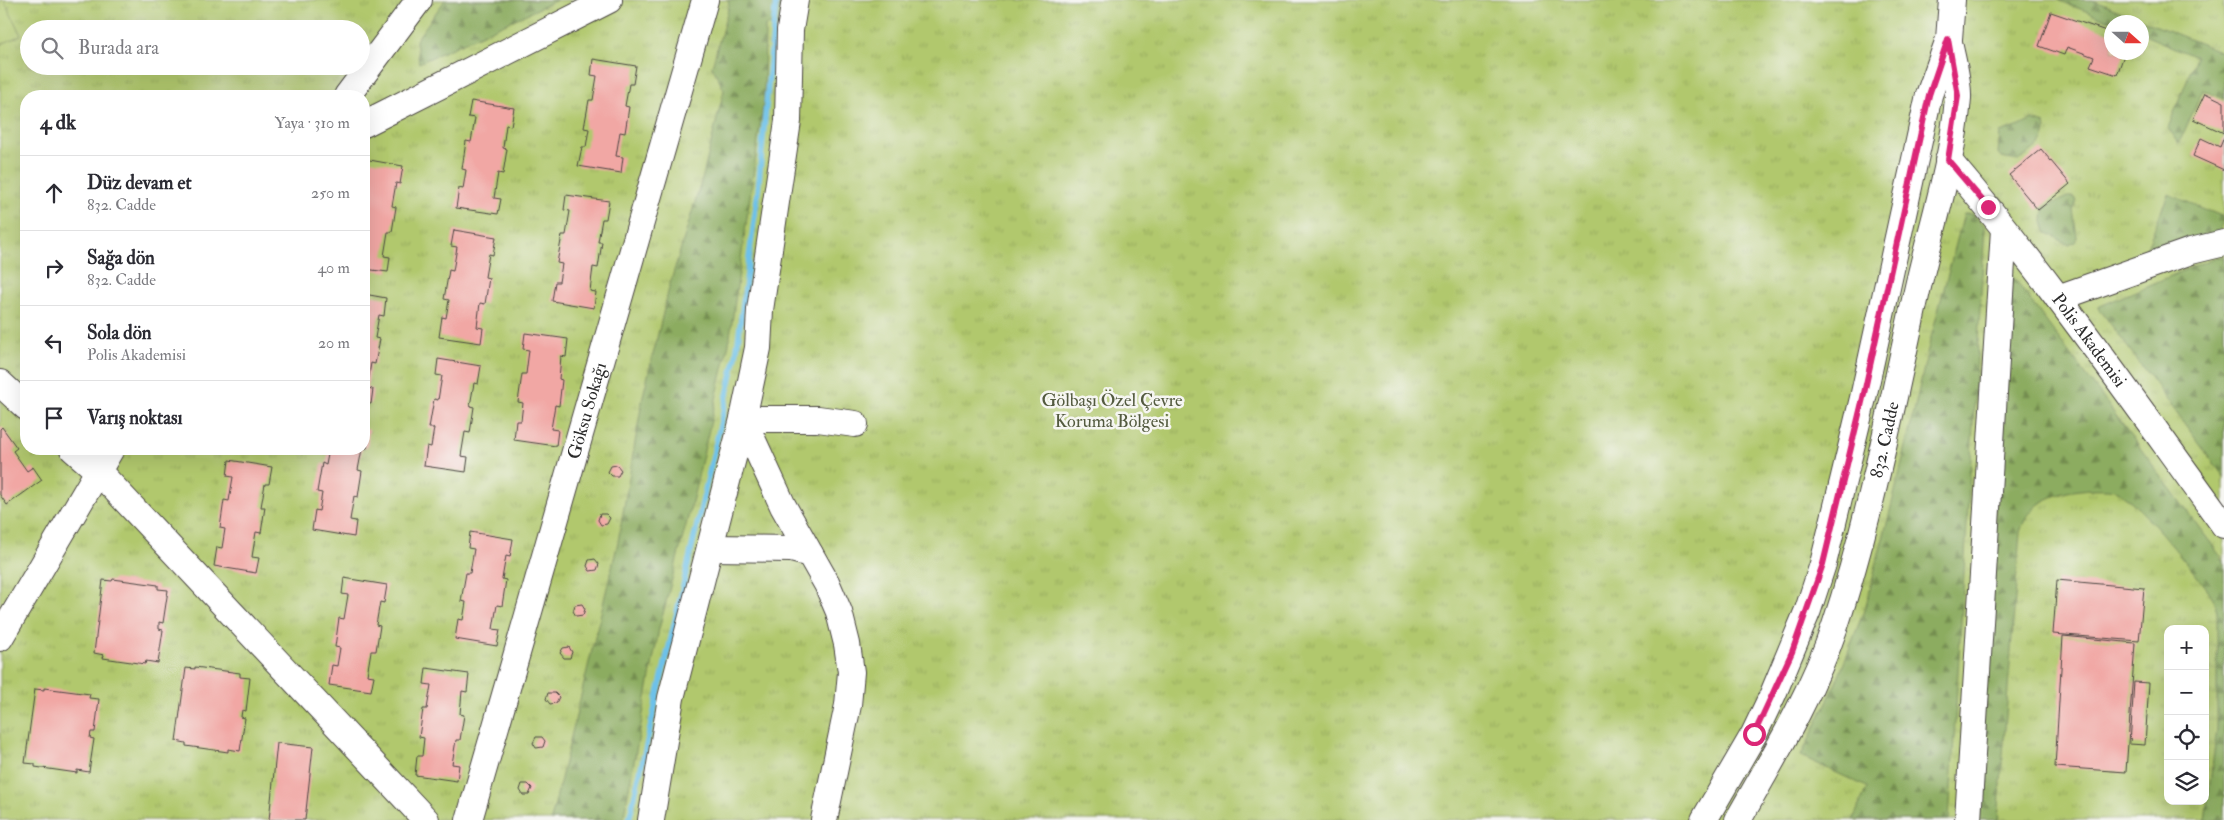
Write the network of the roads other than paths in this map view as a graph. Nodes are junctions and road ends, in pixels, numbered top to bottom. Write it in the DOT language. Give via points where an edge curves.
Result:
graph roads {
  1 [pos="418,0"];
  2 [pos="609,0"];
  3 [pos="705,0"];
  4 [pos="794,0"];
  5 [pos="1952,0"];
  6 [pos="1948,39"];
  7 [pos="370,65"];
  8 [pos="363,75"];
  9 [pos="351,90"];
  10 [pos="370,121"];
  11 [pos="1948,160"];
  12 [pos="2004,229"];
  13 [pos="2224,243"];
  14 [pos="2058,298"];
  15 [pos="0,383"];
  16 [pos="20,401"];
  17 [pos="743,419"];
  18 [pos="855,424"];
  19 [pos="80,455"];
  20 [pos="107,455"];
  21 [pos="98,471"];
  22 [pos="2224,525"];
  23 [pos="710,548"];
  24 [pos="810,554"];
  25 [pos="0,638"];
  26 [pos="426,820"];
  27 [pos="468,820"];
  28 [pos="651,820"];
  29 [pos="824,820"];
  30 [pos="1704,820"];
  31 [pos="1738,820"];
  32 [pos="1968,820"];
  1 -- 7 [label="street"];
  2 -- 10 [label="street"];
  3 -- 27 [label="street, Göksu Sokağı"];
  4 -- 17 [label="street" via="790,30 788,121 760,310 758,348"];
  5 -- 6 [label="street, 832. Cadde"];
  6 -- 11 [label="street, 832. Cadde" via="1958,96"];
  6 -- 30 [label="street, 832. Cadde" via="1929,95 1847,471 1820,573 1773,694 1754,734"];
  8 -- 9 [label="street"];
  11 -- 12 [label="street, Polis Akademisi"];
  11 -- 31 [label="street, 832. Cadde" via="1876,474 1835,627 1800,705"];
  12 -- 14 [label="street, Polis Akademisi"];
  12 -- 32 [label="street"];
  13 -- 14 [label="street" via="2182,254"];
  14 -- 22 [label="street, Polis Akademisi"];
  15 -- 16 [label="street"];
  17 -- 18 [label="street" via="818,419"];
  17 -- 23 [label="street"];
  17 -- 24 [label="street" via="772,485"];
  19 -- 21 [label="street"];
  20 -- 21 [label="street"];
  21 -- 25 [label="street"];
  21 -- 26 [label="street"];
  23 -- 24 [label="street" via="791,549"];
  23 -- 28 [label="street" via="671,698"];
  24 -- 29 [label="street" via="840,612 851,672 848,705"];
}
